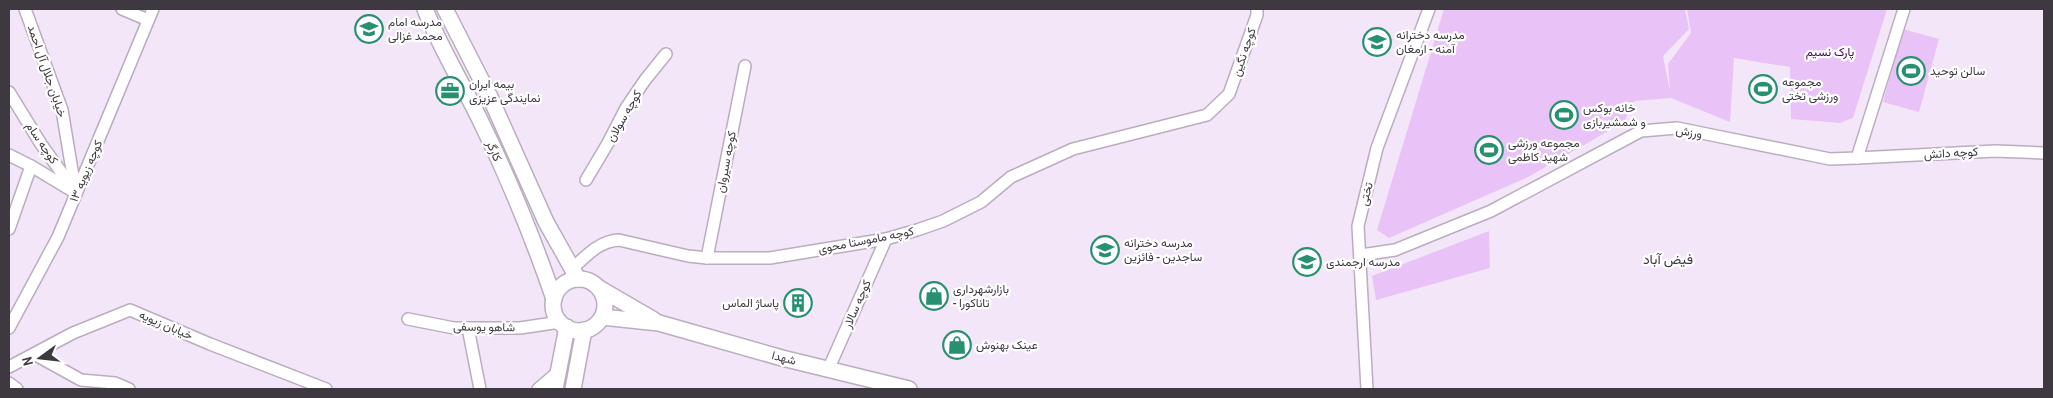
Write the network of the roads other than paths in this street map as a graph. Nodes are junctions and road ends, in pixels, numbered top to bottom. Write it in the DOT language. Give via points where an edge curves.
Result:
graph roads {
  1 [pos="25,9"];
  2 [pos="122,9"];
  3 [pos="153,9"];
  4 [pos="425,9"];
  5 [pos="444,9"];
  6 [pos="1257,9"];
  7 [pos="1429,9"];
  8 [pos="1904,9"];
  9 [pos="148,20"];
  10 [pos="666,54"];
  11 [pos="745,66"];
  12 [pos="9,92"];
  13 [pos="1229,94"];
  14 [pos="12,103"];
  15 [pos="2044,153"];
  16 [pos="9,155"];
  17 [pos="1857,158"];
  18 [pos="32,166"];
  19 [pos="586,180"];
  20 [pos="76,194"];
  21 [pos="9,229"];
  22 [pos="886,239"];
  23 [pos="1361,255"];
  24 [pos="707,258"];
  25 [pos="575,274"];
  26 [pos="599,288"];
  27 [pos="554,298"];
  28 [pos="602,317"];
  29 [pos="408,319"];
  30 [pos="660,323"];
  31 [pos="563,324"];
  32 [pos="9,328"];
  33 [pos="468,328"];
  34 [pos="584,330"];
  35 [pos="34,354"];
  36 [pos="9,367"];
  37 [pos="828,370"];
  38 [pos="558,372"];
  39 [pos="9,384"];
  40 [pos="11,389"];
  41 [pos="17,389"];
  42 [pos="129,389"];
  43 [pos="326,389"];
  44 [pos="480,389"];
  45 [pos="538,389"];
  46 [pos="555,389"];
  47 [pos="573,389"];
  48 [pos="909,389"];
  49 [pos="1367,389"];
  1 -- 20 [label="street, خیابان جلال آل احمد" via="62,110"];
  2 -- 9 [label="street"];
  3 -- 9 [label="street, کوچه زیویه ۱۳"];
  4 -- 27 [label="main road, کارگر" via="481,121 535,243"];
  5 -- 25 [label="main road, کارگر" via="490,97 546,222"];
  6 -- 13 [label="street, کوچه نگین"];
  7 -- 23 [label="street, تختی" via="1378,148 1358,226"];
  8 -- 17 [label="street"];
  9 -- 20 [label="street, کوچه زیویه ۱۳"];
  10 -- 19 [label="street, کوچه سولان" via="626,108"];
  11 -- 24 [label="street, کوچه سیروان"];
  12 -- 14 [label="street, کوچه سام"];
  13 -- 22 [label="street, کوچه ماموستا محوی" via="1207,115 1073,149 1011,177 981,202 943,220"];
  14 -- 20 [label="street, کوچه سام"];
  15 -- 17 [label="street, کوچه دانش" via="1996,151"];
  16 -- 18 [label="street"];
  17 -- 23 [label="street, ورزش" via="1830,159 1677,128 1641,131 1491,212 1395,250"];
  18 -- 20 [label="street"];
  18 -- 21 [label="street"];
  20 -- 32 [label="street, کوچه زیویه ۱۳" via="58,238"];
  22 -- 24 [label="street, کوچه ماموستا محوی" via="770,258"];
  22 -- 37 [label="street, کوچه سالار"];
  23 -- 49 [label="street, تختی"];
  24 -- 25 [label="street, کوچه ماموستا محوی" via="619,240 608,241 586,256"];
  25 -- 26 [label="main road"];
  25 -- 27 [label="main road"];
  26 -- 28 [label="main road" via="605,305"];
  26 -- 30 [label="main road"];
  27 -- 31 [label="main road" via="554,311"];
  28 -- 30 [label="main road"];
  28 -- 34 [label="main road" via="594,326"];
  29 -- 33 [label="street, شاهو یوسفی"];
  30 -- 37 [label="main road, شهدا"];
  31 -- 33 [label="street, شاهو یوسفی"];
  31 -- 34 [label="main road" via="578,331"];
  31 -- 38 [label="main road"];
  33 -- 44 [label="street"];
  34 -- 47 [label="main road"];
  35 -- 36 [label="street, خیابان زیویه"];
  35 -- 42 [label="street" via="81,380 115,383"];
  35 -- 43 [label="street, خیابان زیویه" via="73,332 130,310"];
  37 -- 48 [label="main road, شهدا"];
  38 -- 45 [label="street"];
  38 -- 46 [label="main road"];
  39 -- 40 [label="street"];
  39 -- 41 [label="street"];
}
